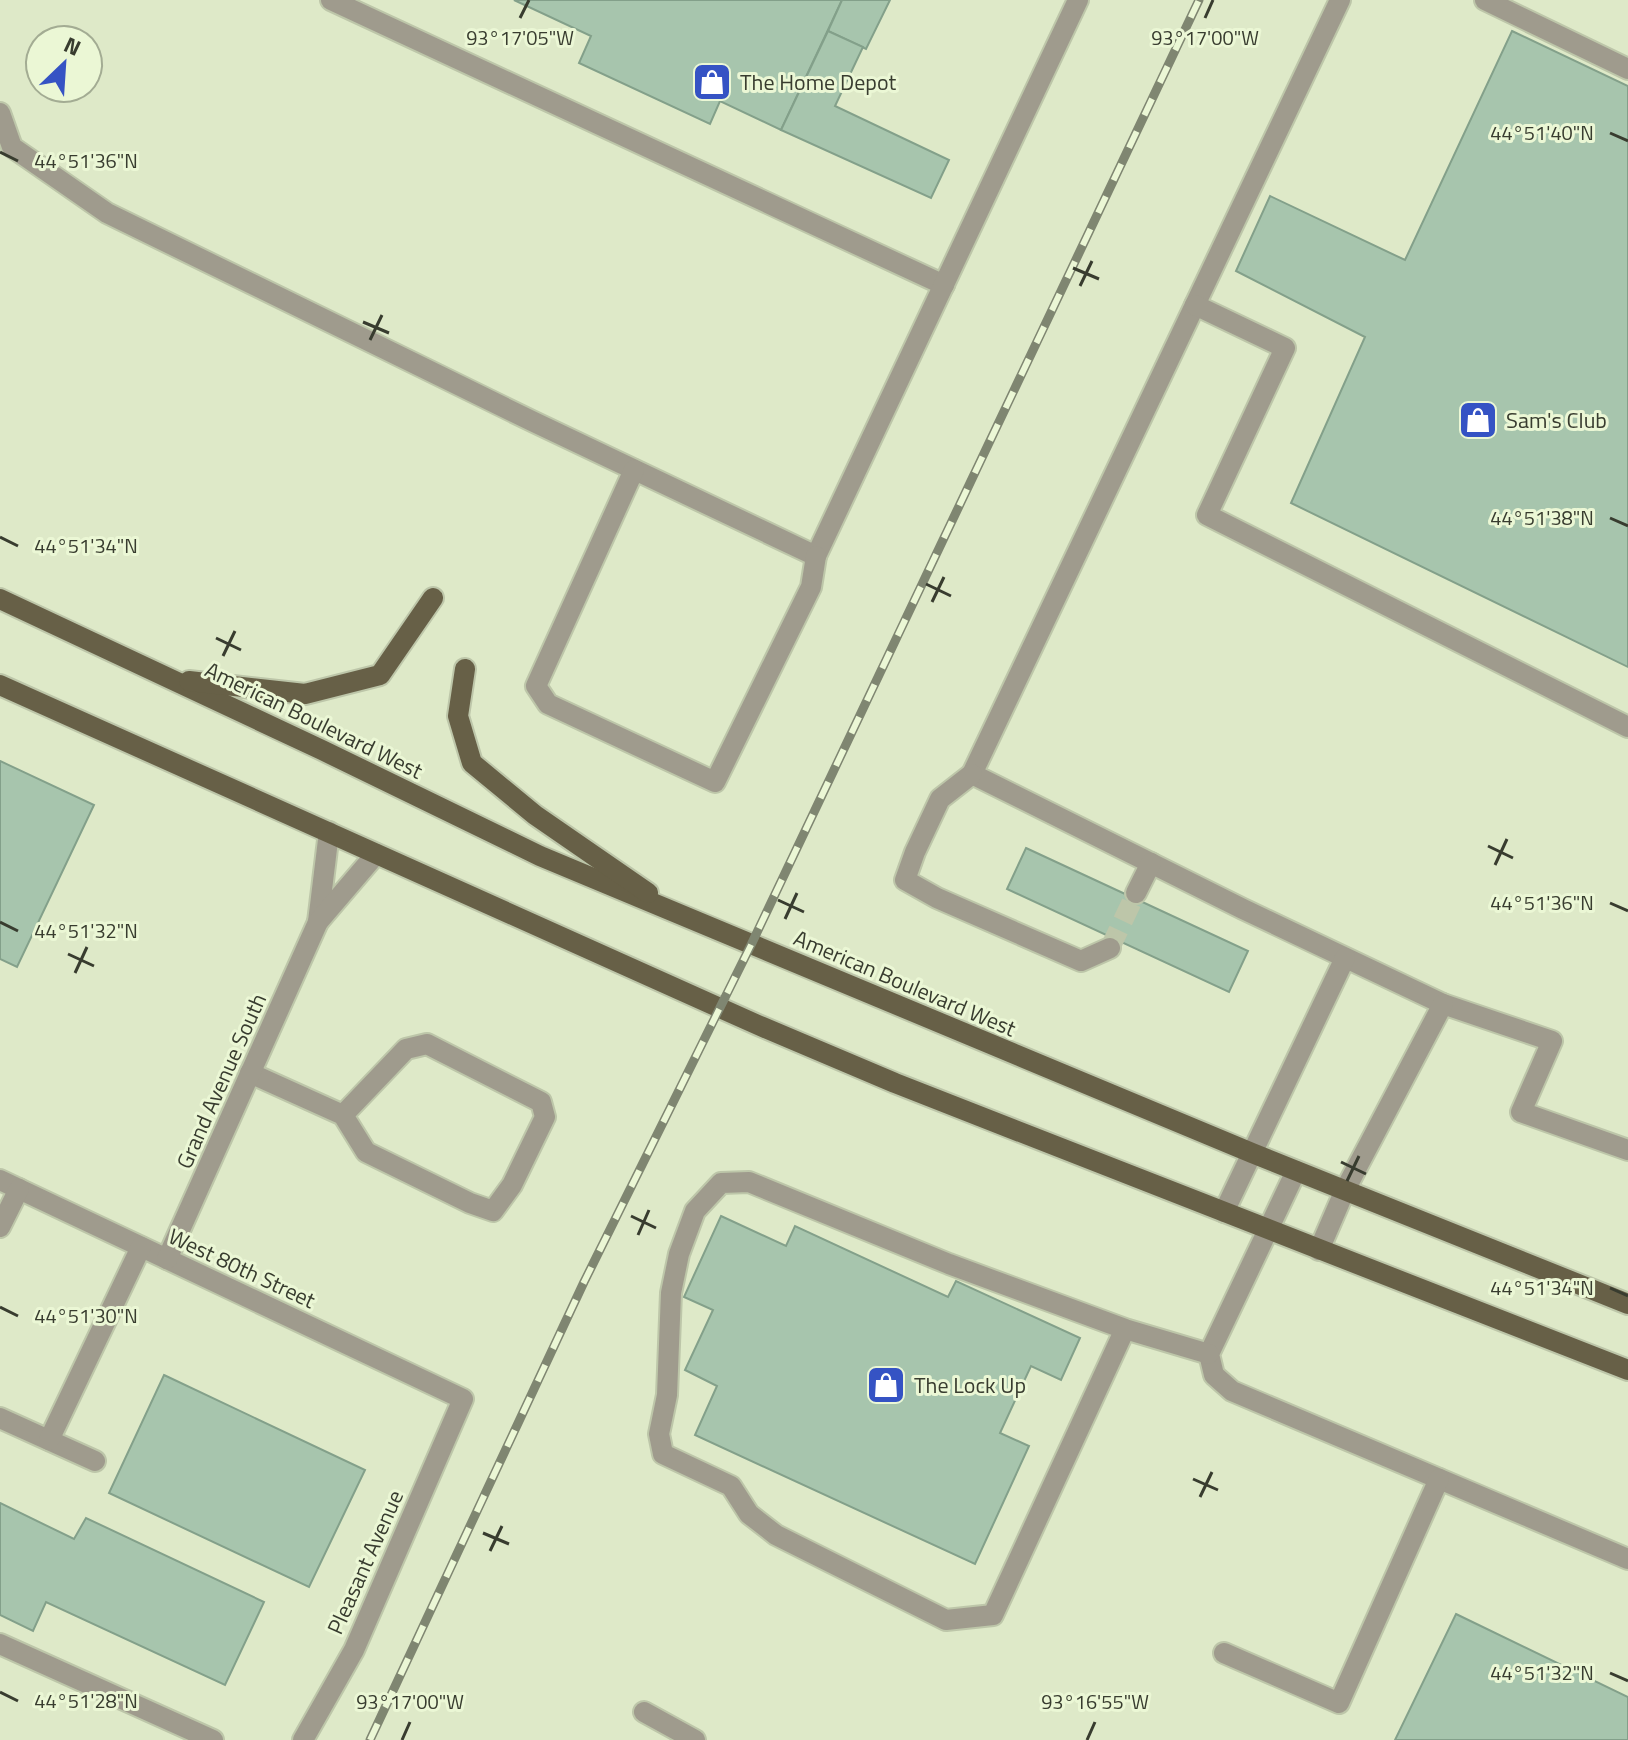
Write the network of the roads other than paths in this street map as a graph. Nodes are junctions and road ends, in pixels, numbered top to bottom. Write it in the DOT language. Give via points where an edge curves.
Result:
graph roads {
  1 [pos="331,0"];
  2 [pos="1078,0"];
  3 [pos="1340,0"];
  4 [pos="1485,0"];
  5 [pos="1628,69"];
  6 [pos="0,113"];
  7 [pos="944,285"];
  8 [pos="1195,305"];
  9 [pos="634,470"];
  10 [pos="816,556"];
  11 [pos="433,598"];
  12 [pos="0,599"];
  13 [pos="465,669"];
  14 [pos="173,679"];
  15 [pos="0,685"];
  16 [pos="1628,727"];
  17 [pos="972,774"];
  18 [pos="329,832"];
  19 [pos="376,854"];
  20 [pos="1151,863"];
  21 [pos="1136,893"];
  22 [pos="684,918"];
  23 [pos="318,922"];
  24 [pos="1110,948"];
  25 [pos="1345,958"];
  26 [pos="1443,1004"];
  27 [pos="250,1073"];
  28 [pos="343,1115"];
  29 [pos="1628,1150"];
  30 [pos="1252,1153"];
  31 [pos="1296,1171"];
  32 [pos="9,1185"];
  33 [pos="1345,1190"];
  34 [pos="1224,1212"];
  35 [pos="0,1227"];
  36 [pos="1269,1230"];
  37 [pos="141,1247"];
  38 [pos="1319,1250"];
  39 [pos="167,1259"];
  40 [pos="1628,1304"];
  41 [pos="1125,1329"];
  42 [pos="1209,1354"];
  43 [pos="1628,1370"];
  44 [pos="463,1399"];
  45 [pos="0,1418"];
  46 [pos="49,1440"];
  47 [pos="95,1461"];
  48 [pos="1439,1479"];
  49 [pos="1628,1559"];
  50 [pos="0,1644"];
  51 [pos="1224,1653"];
  52 [pos="644,1712"];
  53 [pos="213,1740"];
  54 [pos="303,1740"];
  55 [pos="695,1740"];
  1 -- 7 [label="street"];
  2 -- 7 [label="street"];
  3 -- 8 [label="street"];
  4 -- 5 [label="street"];
  6 -- 9 [label="street" via="12,147 107,213"];
  7 -- 10 [label="street"];
  8 -- 16 [label="street" via="1285,348 1207,515"];
  8 -- 17 [label="street"];
  9 -- 10 [label="street"];
  9 -- 10 [label="street" via="536,686 548,704 715,782 811,587"];
  11 -- 14 [label="main road" via="380,675 305,694"];
  12 -- 14 [label="main road, American Boulevard West"];
  13 -- 22 [label="main road" via="458,716 472,763 535,815"];
  14 -- 22 [label="main road, American Boulevard West" via="540,856"];
  15 -- 18 [label="main road"];
  17 -- 20 [label="street"];
  17 -- 24 [label="street" via="940,799 905,880 1081,961"];
  18 -- 19 [label="main road"];
  18 -- 23 [label="street, Grand Avenue South"];
  19 -- 23 [label="street, Grand Avenue South"];
  19 -- 34 [label="main road" via="895,1083"];
  20 -- 21 [label="street"];
  20 -- 25 [label="street"];
  22 -- 30 [label="main road, American Boulevard West"];
  23 -- 27 [label="street, Grand Avenue South"];
  25 -- 26 [label="street"];
  25 -- 30 [label="street"];
  26 -- 29 [label="street" via="1552,1041 1521,1112"];
  26 -- 33 [label="street"];
  27 -- 28 [label="street"];
  27 -- 39 [label="street, Grand Avenue South"];
  28 -- 28 [label="street" via="366,1152 493,1211 512,1185 545,1117 541,1102 427,1044 406,1049"];
  30 -- 31 [label="main road, American Boulevard West"];
  30 -- 34 [label="street"];
  31 -- 33 [label="main road, American Boulevard West"];
  31 -- 36 [label="street"];
  32 -- 35 [label="street"];
  32 -- 37 [label="street, West 80th Street"];
  33 -- 38 [label="street"];
  33 -- 40 [label="main road, American Boulevard West"];
  34 -- 36 [label="main road"];
  36 -- 38 [label="main road"];
  36 -- 42 [label="street"];
  37 -- 39 [label="street, West 80th Street"];
  37 -- 46 [label="street"];
  38 -- 43 [label="main road"];
  39 -- 44 [label="street, West 80th Street"];
  41 -- 41 [label="street" via="993,1615 946,1620 776,1535 749,1514 731,1486 663,1454 659,1434 679,1254 695,1211 721,1183 749,1182"];
  41 -- 42 [label="street"];
  42 -- 48 [label="street" via="1214,1375 1232,1391"];
  44 -- 54 [label="street, Pleasant Avenue" via="354,1650"];
  45 -- 46 [label="street"];
  46 -- 47 [label="street"];
  48 -- 49 [label="street"];
  48 -- 51 [label="street" via="1339,1703"];
  50 -- 53 [label="street"];
  52 -- 55 [label="street"];
}
